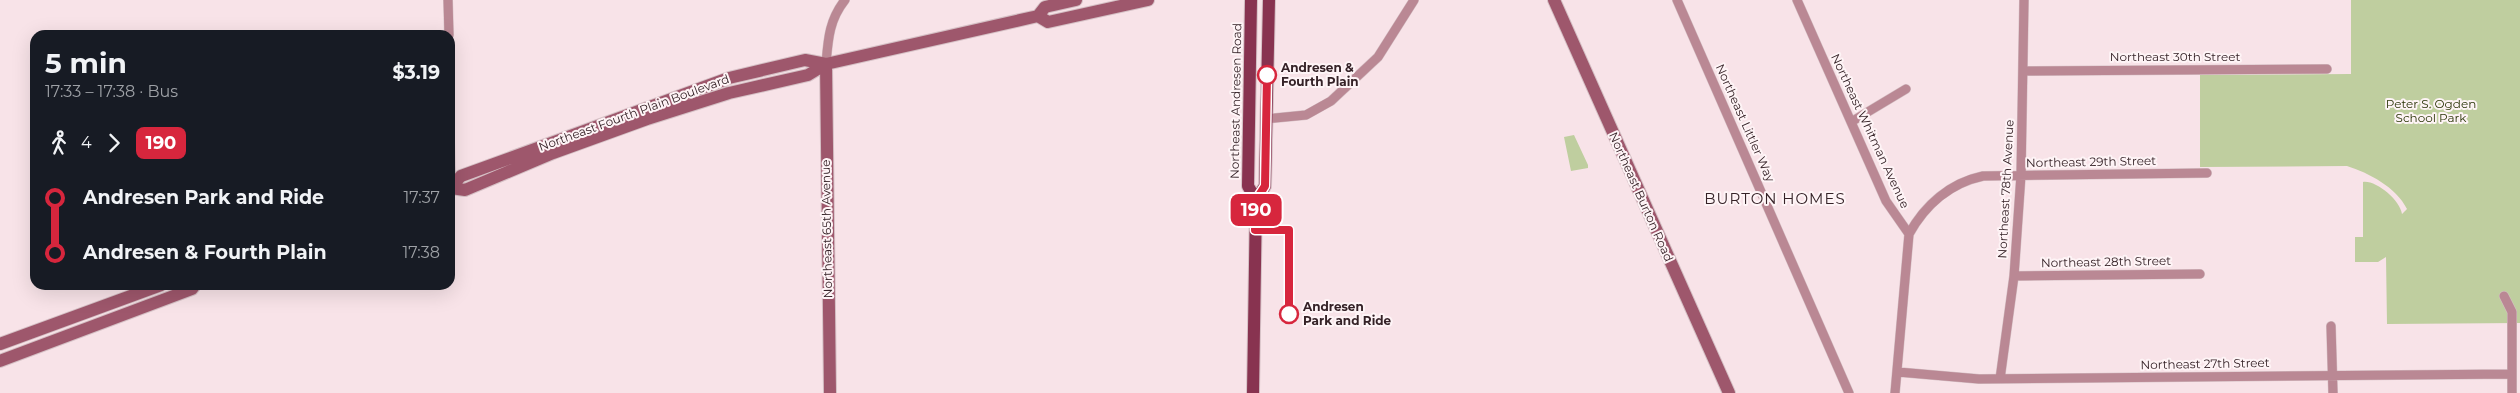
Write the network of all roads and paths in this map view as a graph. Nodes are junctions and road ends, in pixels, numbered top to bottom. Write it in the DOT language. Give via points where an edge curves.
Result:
graph roads {
  1 [pos="448,0"];
  2 [pos="845,0"];
  3 [pos="1076,0"];
  4 [pos="1148,0"];
  5 [pos="1251,0"];
  6 [pos="1269,0"];
  7 [pos="1414,0"];
  8 [pos="1554,0"];
  9 [pos="1677,0"];
  10 [pos="1797,0"];
  11 [pos="2024,0"];
  12 [pos="1038,16"];
  13 [pos="449,30"];
  14 [pos="826,64"];
  15 [pos="2327,69"];
  16 [pos="2024,71"];
  17 [pos="1250,81"];
  18 [pos="1906,89"];
  19 [pos="1266,119"];
  20 [pos="1851,122"];
  21 [pos="1249,132"];
  22 [pos="2206,173"];
  23 [pos="2021,175"];
  24 [pos="455,183"];
  25 [pos="1265,186"];
  26 [pos="1256,200"];
  27 [pos="1909,234"];
  28 [pos="2200,274"];
  29 [pos="2014,276"];
  30 [pos="147,290"];
  31 [pos="192,290"];
  32 [pos="2504,296"];
  33 [pos="2331,326"];
  34 [pos="0,344"];
  35 [pos="0,361"];
  36 [pos="1898,372"];
  37 [pos="2512,374"];
  38 [pos="2332,375"];
  39 [pos="2000,379"];
  40 [pos="830,393"];
  41 [pos="1253,393"];
  42 [pos="1729,393"];
  43 [pos="1849,393"];
  44 [pos="1895,393"];
  45 [pos="2333,393"];
  46 [pos="2512,393"];
  1 -- 13 [label="street"];
  2 -- 14 [label="street" via="829,32"];
  3 -- 12 [label="main road, Northeast Fourth Plain Boulevard" via="1045,7"];
  4 -- 12 [label="main road, Northeast Fourth Plain Boulevard" via="1048,22"];
  5 -- 17 [label="main road, Northeast Andresen Road"];
  6 -- 19 [label="main road"];
  7 -- 19 [label="street" via="1378,57 1331,101 1306,115"];
  8 -- 42 [label="main road, Northeast Burton Road"];
  9 -- 43 [label="street, Northeast Littler Way"];
  10 -- 20 [label="street, Northeast Whitman Avenue"];
  11 -- 16 [label="street, Northeast 78th Avenue"];
  12 -- 14 [label="main road, Northeast Fourth Plain Boulevard"];
  14 -- 24 [label="main road, Northeast Fourth Plain Boulevard" via="805,60 722,80 461,176"];
  14 -- 40 [label="main road, Northeast 65th Avenue"];
  15 -- 16 [label="street, Northeast 30th Street"];
  16 -- 23 [label="street, Northeast 78th Avenue"];
  17 -- 19 [label="main road" via="1258,93 1258,116"];
  17 -- 21 [label="main road, Northeast Andresen Road"];
  18 -- 20 [label="street"];
  19 -- 25 [label="main road"];
  20 -- 27 [label="street, Northeast Whitman Avenue" via="1886,200"];
  21 -- 25 [label="main road" via="1257,136 1257,174"];
  21 -- 26 [label="main road, Northeast Andresen Road" via="1248,186"];
  22 -- 23 [label="street, Northeast 29th Street"];
  23 -- 27 [label="street, Northeast 29th Street" via="1983,176 1960,182 1940,195 1917,219"];
  23 -- 29 [label="street, Northeast 78th Avenue"];
  25 -- 26 [label="main road"];
  26 -- 41 [label="main road, Northeast Andresen Road"];
  27 -- 36 [label="street"];
  28 -- 29 [label="street, Northeast 28th Street"];
  29 -- 39 [label="street, Northeast 78th Avenue"];
  30 -- 34 [label="main road"];
  31 -- 35 [label="main road"];
  32 -- 37 [label="street" via="2512,312"];
  33 -- 38 [label="street"];
  36 -- 39 [label="street, Northeast 27th Street"];
  36 -- 44 [label="street"];
  37 -- 38 [label="street, Northeast 27th Street"];
  37 -- 46 [label="street"];
  38 -- 39 [label="street, Northeast 27th Street"];
  38 -- 45 [label="street"];
}
